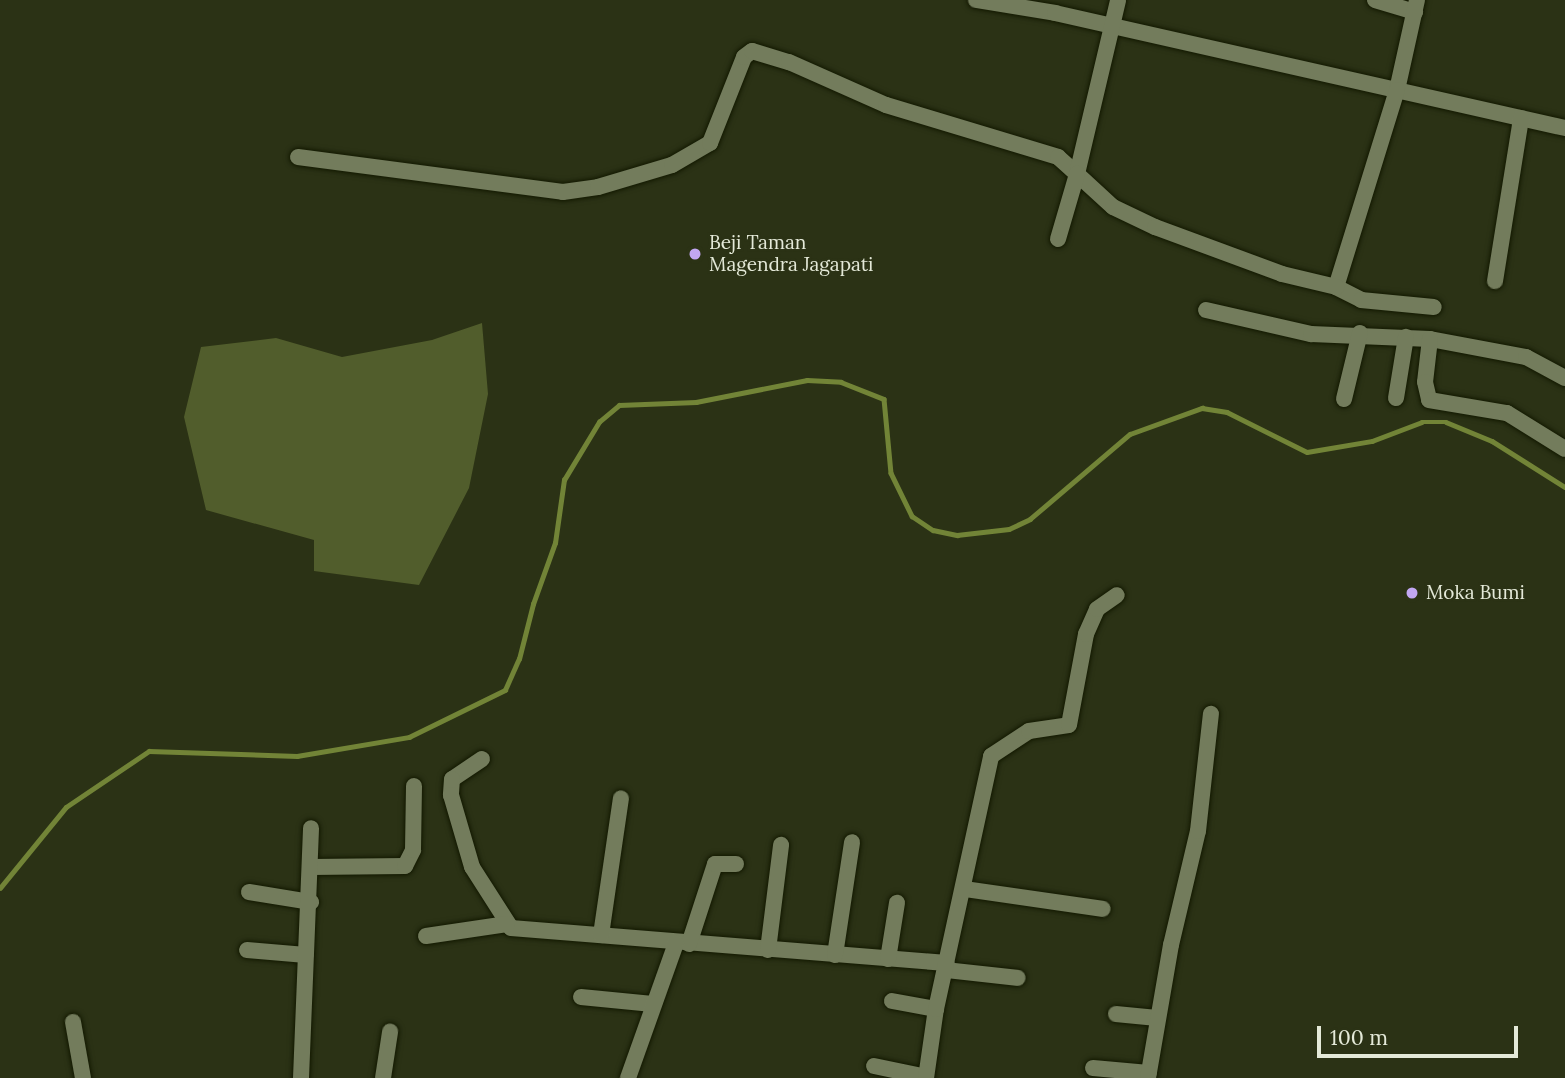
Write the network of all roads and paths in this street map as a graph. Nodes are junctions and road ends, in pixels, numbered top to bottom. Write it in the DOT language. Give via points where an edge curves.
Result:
graph roads {
  1 [pos="976,0"];
  2 [pos="1118,0"];
  3 [pos="1375,0"];
  4 [pos="1416,6"];
  5 [pos="1114,26"];
  6 [pos="1397,90"];
  7 [pos="1521,118"];
  8 [pos="1565,128"];
  9 [pos="298,158"];
  10 [pos="1077,174"];
  11 [pos="1058,239"];
  12 [pos="1495,281"];
  13 [pos="1336,287"];
  14 [pos="1434,307"];
  15 [pos="1206,310"];
  16 [pos="1360,333"];
  17 [pos="1406,337"];
  18 [pos="1430,339"];
  19 [pos="1565,378"];
  20 [pos="1396,398"];
  21 [pos="1344,399"];
  22 [pos="1565,449"];
  23 [pos="1116,595"];
  24 [pos="1211,714"];
  25 [pos="482,759"];
  26 [pos="414,786"];
  27 [pos="621,798"];
  28 [pos="311,828"];
  29 [pos="852,842"];
  30 [pos="781,845"];
  31 [pos="736,864"];
  32 [pos="311,867"];
  33 [pos="965,889"];
  34 [pos="248,892"];
  35 [pos="311,902"];
  36 [pos="897,903"];
  37 [pos="1103,909"];
  38 [pos="507,925"];
  39 [pos="601,935"];
  40 [pos="426,936"];
  41 [pos="682,943"];
  42 [pos="247,950"];
  43 [pos="768,950"];
  44 [pos="306,954"];
  45 [pos="835,955"];
  46 [pos="888,959"];
  47 [pos="946,967"];
  48 [pos="1018,978"];
  49 [pos="581,997"];
  50 [pos="892,1002"];
  51 [pos="653,1004"];
  52 [pos="936,1009"];
  53 [pos="1116,1014"];
  54 [pos="1157,1018"];
  55 [pos="73,1022"];
  56 [pos="390,1032"];
  57 [pos="874,1066"];
  58 [pos="1093,1068"];
  59 [pos="1149,1076"];
  60 [pos="83,1078"];
  61 [pos="301,1078"];
  62 [pos="383,1078"];
  63 [pos="628,1078"];
  64 [pos="926,1078"];
  1 -- 5 [label="street"];
  2 -- 5 [label="street"];
  3 -- 4 [label="street"];
  4 -- 6 [label="street"];
  5 -- 6 [label="street"];
  5 -- 10 [label="street"];
  6 -- 7 [label="street"];
  6 -- 13 [label="street"];
  7 -- 8 [label="street"];
  7 -- 12 [label="street"];
  9 -- 10 [label="street" via="563,192 598,187 672,165 710,143 744,57 752,51 789,62 886,105 1058,157"];
  10 -- 11 [label="street"];
  10 -- 13 [label="street" via="1113,208 1155,227 1269,270"];
  13 -- 14 [label="street" via="1361,300"];
  15 -- 16 [label="street" via="1311,334"];
  16 -- 17 [label="street"];
  16 -- 21 [label="street"];
  17 -- 18 [label="street"];
  17 -- 20 [label="street"];
  18 -- 19 [label="street" via="1526,357"];
  18 -- 22 [label="street" via="1425,382 1429,400 1507,413"];
  23 -- 33 [label="street" via="1097,609 1086,634 1069,725 1029,731 991,756"];
  24 -- 54 [label="street" via="1198,831"];
  25 -- 38 [label="street" via="452,779 456,807 472,867"];
  26 -- 32 [label="street" via="413,850 405,866"];
  27 -- 39 [label="street"];
  28 -- 32 [label="street"];
  29 -- 45 [label="street"];
  30 -- 43 [label="street"];
  31 -- 41 [label="street" via="715,863"];
  32 -- 35 [label="street"];
  33 -- 37 [label="street"];
  33 -- 47 [label="street"];
  34 -- 35 [label="street"];
  35 -- 44 [label="street"];
  36 -- 46 [label="street"];
  38 -- 39 [label="street" via="514,930"];
  38 -- 40 [label="street"];
  39 -- 41 [label="street"];
  41 -- 43 [label="street"];
  41 -- 51 [label="street"];
  42 -- 44 [label="street"];
  43 -- 45 [label="street"];
  44 -- 61 [label="street"];
  45 -- 46 [label="street"];
  46 -- 47 [label="street"];
  47 -- 48 [label="street"];
  47 -- 52 [label="street"];
  49 -- 51 [label="street"];
  50 -- 52 [label="street"];
  51 -- 63 [label="street"];
  52 -- 64 [label="street"];
  53 -- 54 [label="street"];
  54 -- 59 [label="street"];
  55 -- 60 [label="street"];
  56 -- 62 [label="street"];
  57 -- 64 [label="street"];
  58 -- 59 [label="street"];
}
